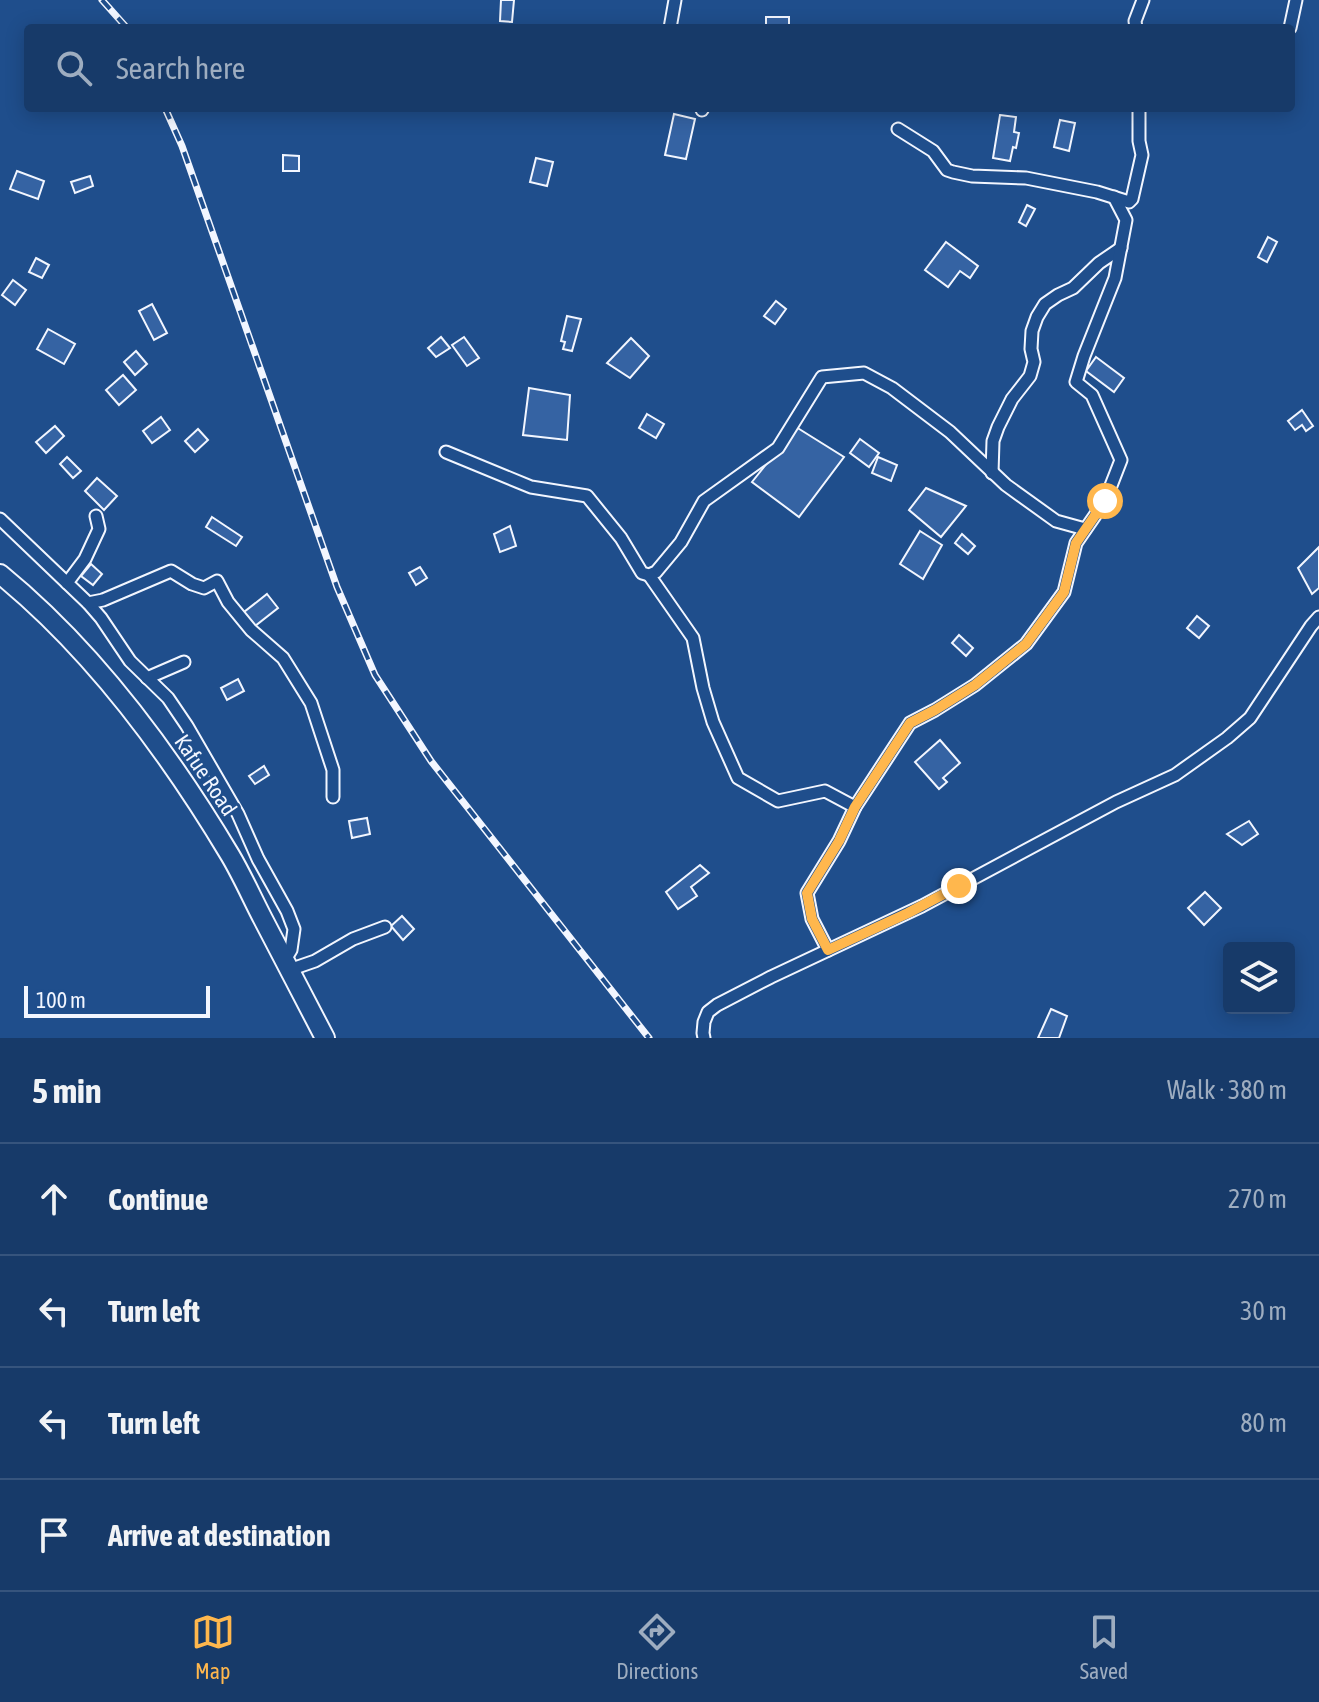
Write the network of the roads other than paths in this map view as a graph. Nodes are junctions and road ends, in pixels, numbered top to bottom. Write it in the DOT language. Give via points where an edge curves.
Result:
graph roads {
  1 [pos="675,0"];
  2 [pos="1143,0"];
  3 [pos="1296,0"];
  4 [pos="671,24"];
  5 [pos="1135,24"];
  6 [pos="1291,24"];
  7 [pos="1139,112"];
  8 [pos="898,129"];
  9 [pos="1114,197"];
  10 [pos="1121,248"];
  11 [pos="446,452"];
  12 [pos="992,473"];
  13 [pos="96,516"];
  14 [pos="0,519"];
  15 [pos="1085,529"];
  16 [pos="0,574"];
  17 [pos="649,575"];
  18 [pos="67,583"];
  19 [pos="88,603"];
  20 [pos="1319,617"];
  21 [pos="184,662"];
  22 [pos="147,678"];
  23 [pos="333,797"];
  24 [pos="855,807"];
  25 [pos="385,927"];
  26 [pos="828,950"];
  27 [pos="287,965"];
  28 [pos="325,1038"];
  29 [pos="704,1038"];
  1 -- 4 [label="street"];
  2 -- 5 [label="street"];
  3 -- 6 [label="street"];
  7 -- 9 [label="street" via="1142,155 1132,199"];
  8 -- 9 [label="street" via="933,151 953,172 1026,178"];
  9 -- 10 [label="street" via="1126,220"];
  10 -- 12 [label="street" via="1045,304 1037,317 1030,376 998,427"];
  10 -- 15 [label="street" via="1076,382 1092,395 1121,460 1105,501"];
  11 -- 17 [label="street" via="531,487 587,496 642,573"];
  12 -- 15 [label="street" via="1056,521"];
  12 -- 17 [label="street" via="950,432 892,388 864,373 822,377 778,448 704,501 681,542"];
  13 -- 18 [label="street" via="99,529"];
  14 -- 18 [label="street"];
  15 -- 24 [label="street" via="1076,543 1064,592 1026,644 975,685 910,723"];
  16 -- 27 [label="highway, Kafue Road" via="74,643 138,720 231,856"];
  17 -- 24 [label="street" via="693,638 713,722 738,778 778,801 825,791"];
  18 -- 19 [label="street"];
  19 -- 22 [label="street"];
  19 -- 23 [label="street" via="171,571 204,588 217,581 251,630 283,658 311,703 333,770"];
  20 -- 26 [label="street" via="1250,718 1184,769"];
  21 -- 22 [label="street"];
  22 -- 27 [label="street" via="187,726 287,911 294,929"];
  24 -- 26 [label="street" via="807,893 812,919"];
  25 -- 27 [label="street" via="315,961"];
  26 -- 29 [label="street" via="717,1005 704,1022"];
  27 -- 28 [label="highway, Kafue Road"];
}
